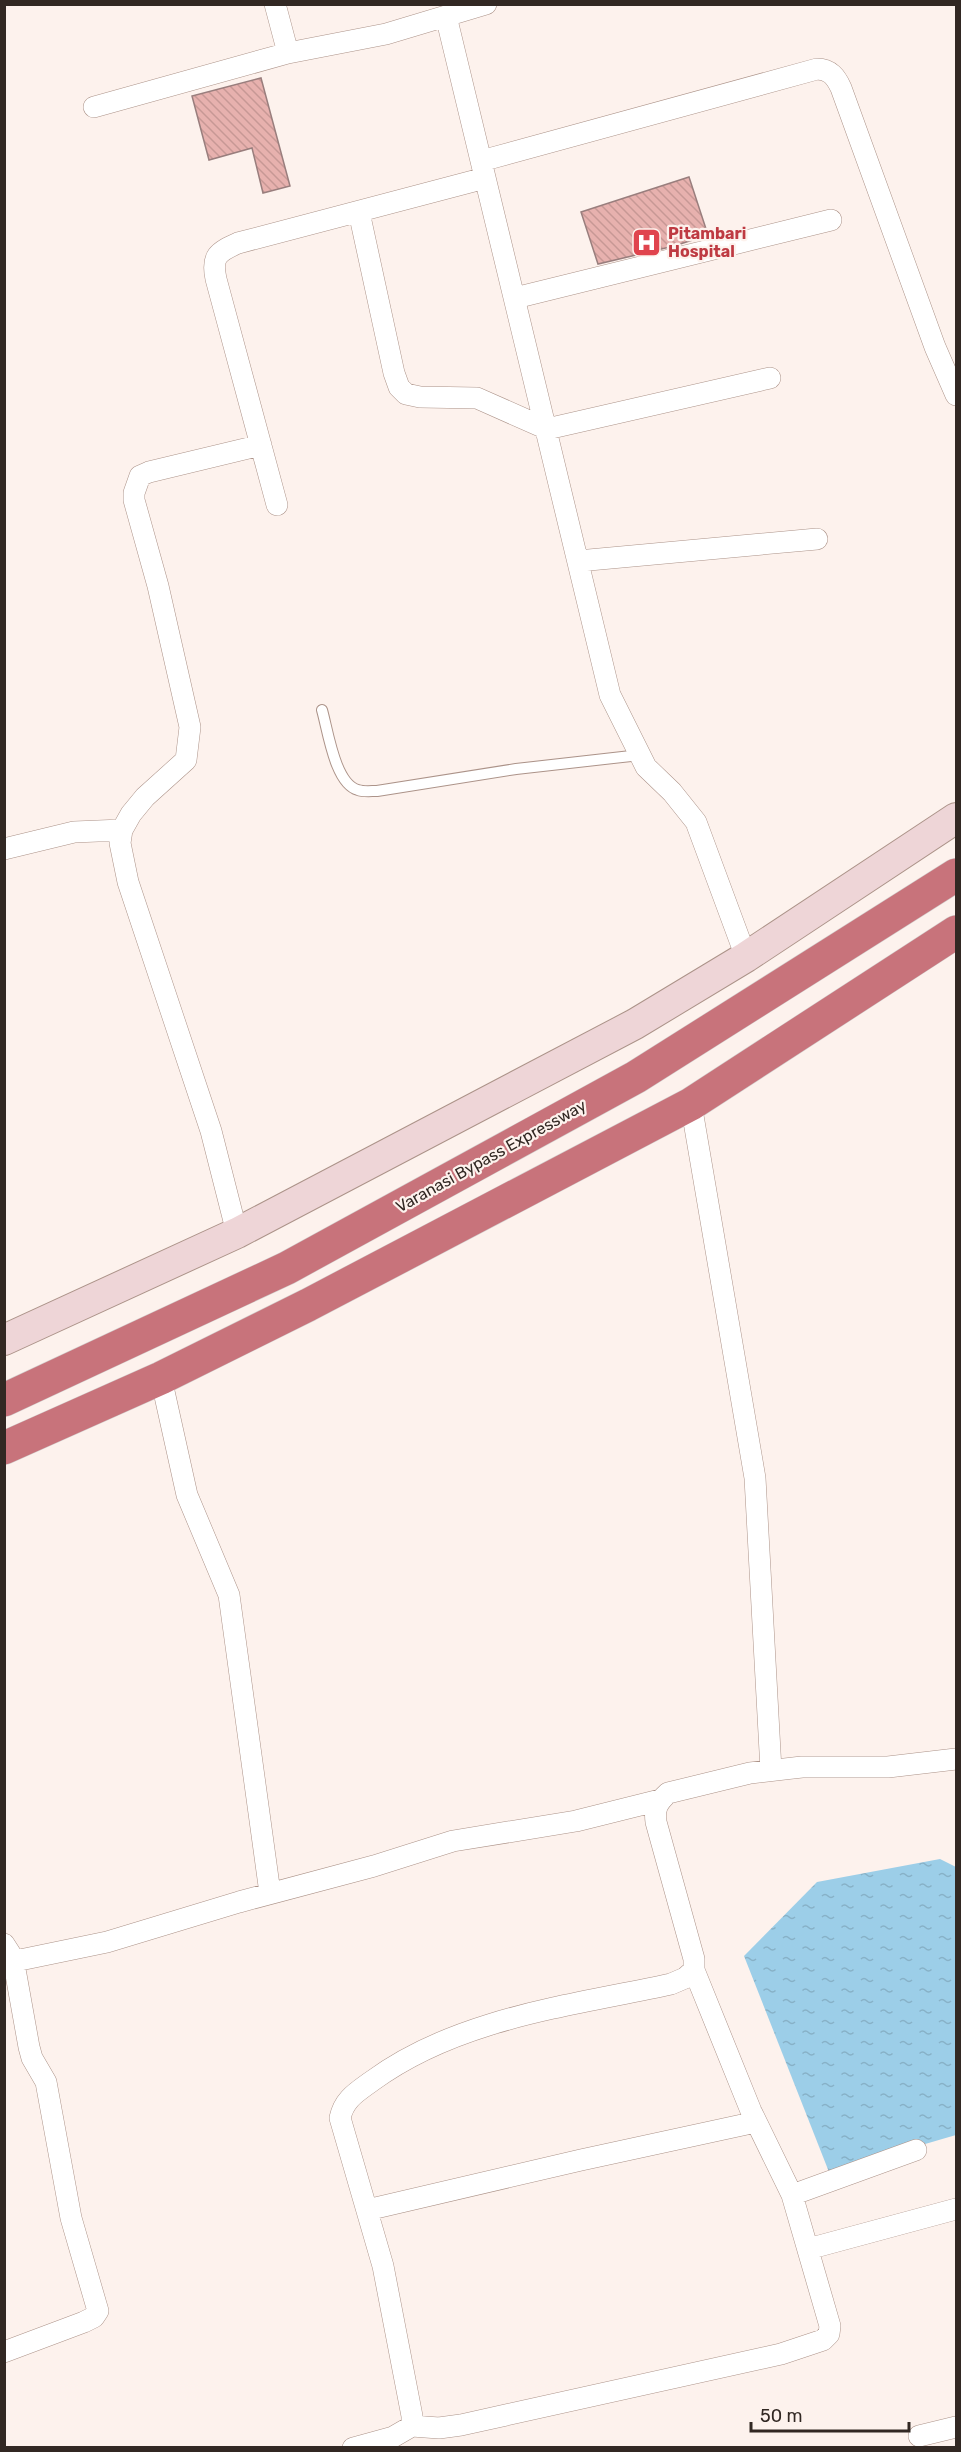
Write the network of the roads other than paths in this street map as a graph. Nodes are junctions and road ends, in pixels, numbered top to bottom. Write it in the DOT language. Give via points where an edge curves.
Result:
graph roads {
  1 [pos="275,4"];
  2 [pos="486,4"];
  3 [pos="446,16"];
  4 [pos="288,53"];
  5 [pos="94,107"];
  6 [pos="483,169"];
  7 [pos="359,212"];
  8 [pos="831,220"];
  9 [pos="515,298"];
  10 [pos="770,378"];
  11 [pos="957,395"];
  12 [pos="547,429"];
  13 [pos="261,445"];
  14 [pos="277,504"];
  15 [pos="817,539"];
  16 [pos="578,561"];
  17 [pos="322,710"];
  18 [pos="640,755"];
  19 [pos="957,818"];
  20 [pos="122,830"];
  21 [pos="4,849"];
  22 [pos="957,875"];
  23 [pos="957,932"];
  24 [pos="746,957"];
  25 [pos="691,1104"];
  26 [pos="237,1233"];
  27 [pos="4,1340"];
  28 [pos="161,1378"];
  29 [pos="4,1400"];
  30 [pos="4,1448"];
  31 [pos="957,1759"];
  32 [pos="771,1770"];
  33 [pos="660,1800"];
  34 [pos="270,1893"];
  35 [pos="9,1951"];
  36 [pos="694,1970"];
  37 [pos="756,2122"];
  38 [pos="916,2150"];
  39 [pos="792,2195"];
  40 [pos="957,2209"];
  41 [pos="367,2210"];
  42 [pos="808,2249"];
  43 [pos="4,2352"];
  44 [pos="412,2426"];
  45 [pos="957,2427"];
  46 [pos="919,2436"];
  47 [pos="353,2448"];
  1 -- 4 [label="street"];
  2 -- 3 [label="street"];
  3 -- 4 [label="street" via="386,34"];
  3 -- 6 [label="street"];
  4 -- 5 [label="street"];
  6 -- 7 [label="street"];
  6 -- 9 [label="street"];
  6 -- 11 [label="street" via="790,76 825,69 841,88 935,347"];
  7 -- 12 [label="street" via="399,387 406,394 420,397 477,398"];
  7 -- 13 [label="street" via="238,243 216,258 216,279"];
  8 -- 9 [label="street"];
  9 -- 12 [label="street"];
  10 -- 12 [label="street"];
  12 -- 16 [label="street"];
  13 -- 14 [label="street"];
  13 -- 20 [label="street" via="149,472 137,482 134,500 190,727 190,743 186,760 145,797"];
  15 -- 16 [label="street"];
  16 -- 18 [label="street" via="610,695"];
  17 -- 18 [label="lane" via="340,775 358,791"];
  18 -- 24 [label="street" via="646,767 696,822"];
  19 -- 24 [label="street"];
  20 -- 21 [label="street" via="74,832"];
  20 -- 26 [label="street" via="120,843 128,882 211,1131"];
  22 -- 29 [label="highway, Varanasi Bypass Expressway" via="626,1083 287,1268"];
  23 -- 25 [label="highway"];
  24 -- 26 [label="street" via="635,1024"];
  25 -- 28 [label="highway" via="319,1300"];
  25 -- 32 [label="street" via="755,1478"];
  26 -- 27 [label="street"];
  28 -- 30 [label="highway"];
  28 -- 34 [label="street" via="187,1494 229,1595"];
  31 -- 32 [label="street" via="888,1767"];
  32 -- 33 [label="street" via="686,1788 668,1793"];
  33 -- 34 [label="street" via="576,1821 453,1841"];
  33 -- 36 [label="street" via="654,1811 656,1822"];
  34 -- 35 [label="street" via="107,1942 20,1960"];
  35 -- 43 [label="street" via="32,2058 46,2082 71,2218 98,2311 84,2322"];
  36 -- 37 [label="street"];
  36 -- 41 [label="street" via="671,1984 489,2024 424,2049 391,2067 352,2096 343,2106 340,2118"];
  37 -- 39 [label="street"];
  37 -- 41 [label="street"];
  38 -- 39 [label="street"];
  39 -- 42 [label="street"];
  40 -- 42 [label="street"];
  41 -- 44 [label="street" via="383,2266"];
  42 -- 44 [label="street" via="830,2326 823,2340 781,2354 461,2425"];
  44 -- 47 [label="street" via="393,2437"];
  45 -- 46 [label="street"];
}
